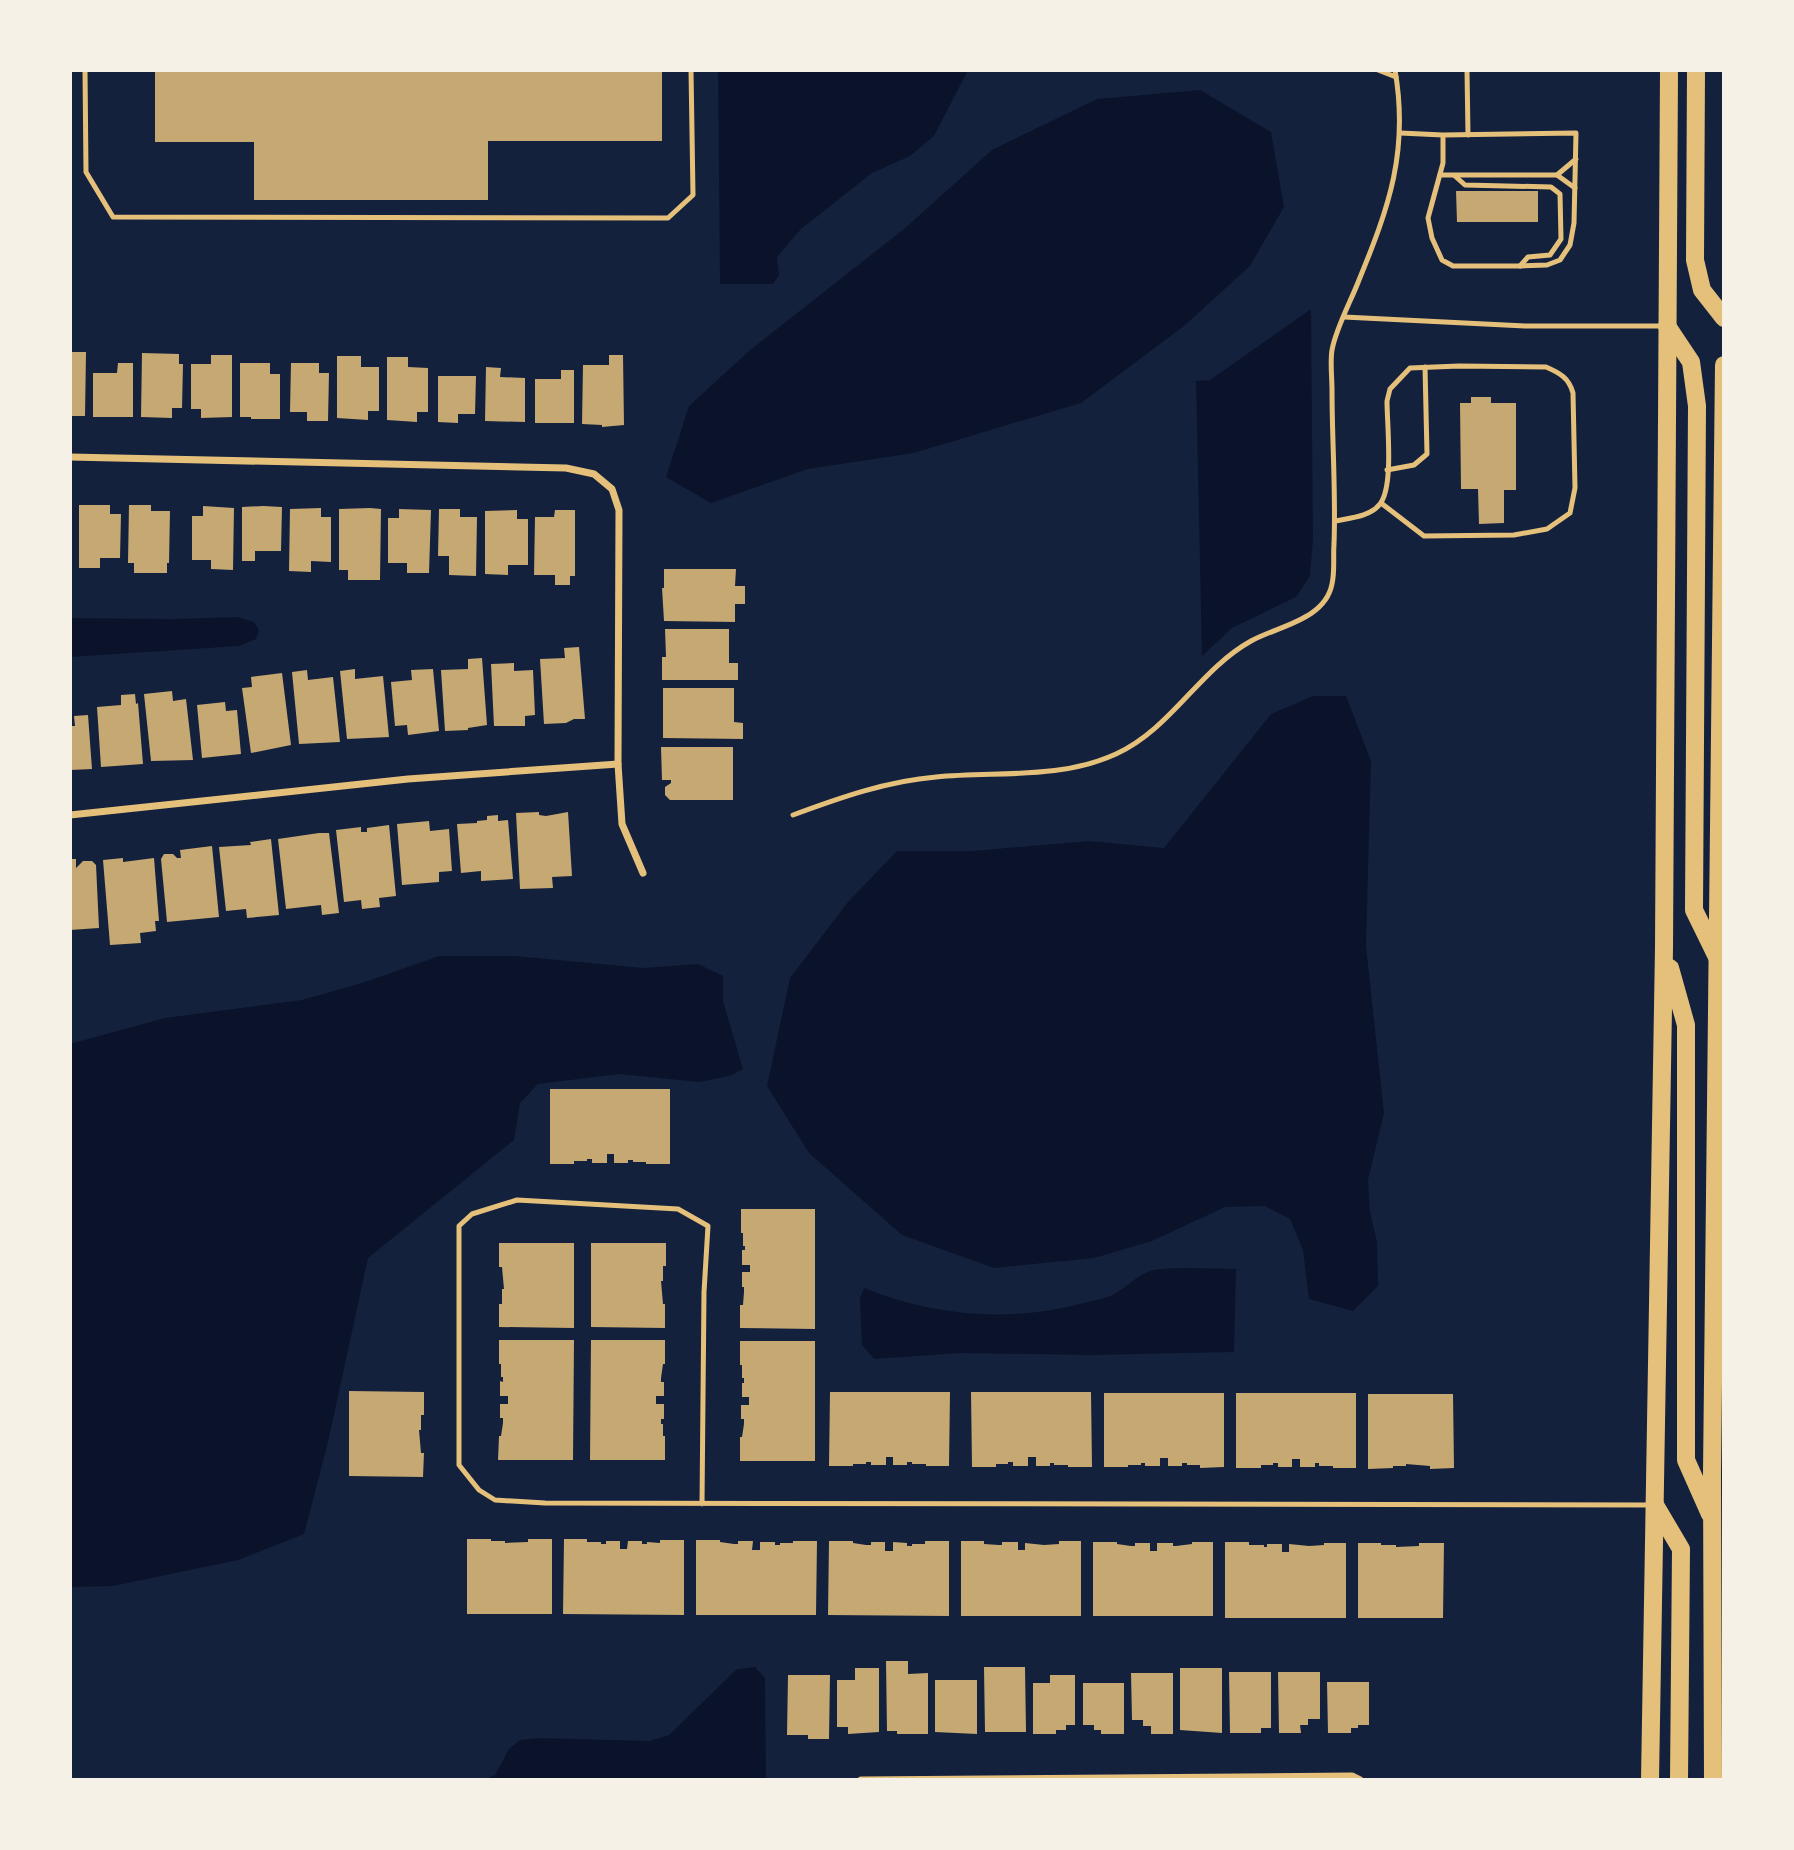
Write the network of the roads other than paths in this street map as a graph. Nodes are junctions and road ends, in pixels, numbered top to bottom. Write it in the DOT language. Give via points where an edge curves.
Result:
graph roads {
  1 [pos="85,70"];
  2 [pos="691,70"];
  3 [pos="1378,70"];
  4 [pos="1467,70"];
  5 [pos="1669,70"];
  6 [pos="1696,70"];
  7 [pos="1395,73"];
  8 [pos="1400,133"];
  9 [pos="1443,135"];
  10 [pos="1468,135"];
  11 [pos="1576,159"];
  12 [pos="1440,175"];
  13 [pos="1557,175"];
  14 [pos="1455,176"];
  15 [pos="1575,188"];
  16 [pos="1520,266"];
  17 [pos="1344,317"];
  18 [pos="1724,318"];
  19 [pos="1667,326"];
  20 [pos="1724,365"];
  21 [pos="1425,367"];
  22 [pos="70,457"];
  23 [pos="1387,470"];
  24 [pos="1381,503"];
  25 [pos="1335,521"];
  26 [pos="618,764"];
  27 [pos="70,815"];
  28 [pos="793,815"];
  29 [pos="643,873"];
  30 [pos="1664,948"];
  31 [pos="1721,970"];
  32 [pos="1718,1473"];
  33 [pos="702,1504"];
  34 [pos="1655,1505"];
  35 [pos="1719,1521"];
  36 [pos="1105,1778"];
  37 [pos="861,1780"];
  38 [pos="1360,1780"];
  39 [pos="1650,1780"];
  40 [pos="1679,1780"];
  41 [pos="1713,1780"];
  1 -- 2 [label="lane" via="86,172 113,217 668,218 693,195"];
  3 -- 7 [label="lane"];
  4 -- 10 [label="lane"];
  5 -- 19 [label="main road"];
  6 -- 18 [label="main road" via="1695,260 1702,290"];
  7 -- 8 [label="lane"];
  8 -- 9 [label="lane"];
  8 -- 17 [label="lane" via="1384,220"];
  9 -- 10 [label="lane"];
  9 -- 12 [label="lane"];
  10 -- 11 [label="lane" via="1576,134"];
  11 -- 13 [label="lane"];
  11 -- 15 [label="lane"];
  12 -- 14 [label="lane"];
  12 -- 16 [label="lane" via="1428,218 1442,260 1453,266"];
  13 -- 14 [label="lane"];
  13 -- 15 [label="lane"];
  14 -- 16 [label="lane" via="1465,185 1551,187 1560,194 1561,239 1550,255 1528,257"];
  15 -- 16 [label="lane" via="1570,245 1560,260"];
  17 -- 19 [label="lane" via="1525,326"];
  17 -- 25 [label="lane" via="1332,349"];
  19 -- 30 [label="main road"];
  19 -- 31 [label="main road" via="1691,362 1697,406 1694,910"];
  20 -- 31 [label="main road"];
  21 -- 23 [label="lane" via="1410,368 1390,389"];
  21 -- 23 [label="lane" via="1427,454 1414,465"];
  21 -- 24 [label="lane" via="1546,367 1570,382 1575,488 1570,513 1547,528 1514,535 1424,536"];
  22 -- 26 [label="street" via="566,468 594,474 612,489 619,510"];
  23 -- 24 [label="lane"];
  24 -- 25 [label="lane" via="1369,513"];
  25 -- 28 [label="lane" via="1332,586 1322,604 1302,620 1252,641 1226,658 1154,731 1117,754 1075,769 904,782"];
  26 -- 27 [label="street" via="408,779"];
  26 -- 29 [label="street" via="622,824"];
  30 -- 34 [label="main road"];
  30 -- 35 [label="main road" via="1686,1025 1686,1460"];
  31 -- 32 [label="main road"];
  32 -- 35 [label="main road"];
  33 -- 33 [label="lane" via="495,1500 479,1490 459,1465 459,1226 472,1214 517,1200 678,1209 708,1226"];
  33 -- 34 [label="lane"];
  34 -- 39 [label="main road"];
  34 -- 40 [label="main road" via="1681,1549"];
  35 -- 41 [label="main road"];
  36 -- 37 [label="street"];
  36 -- 38 [label="street" via="1352,1776"];
}
